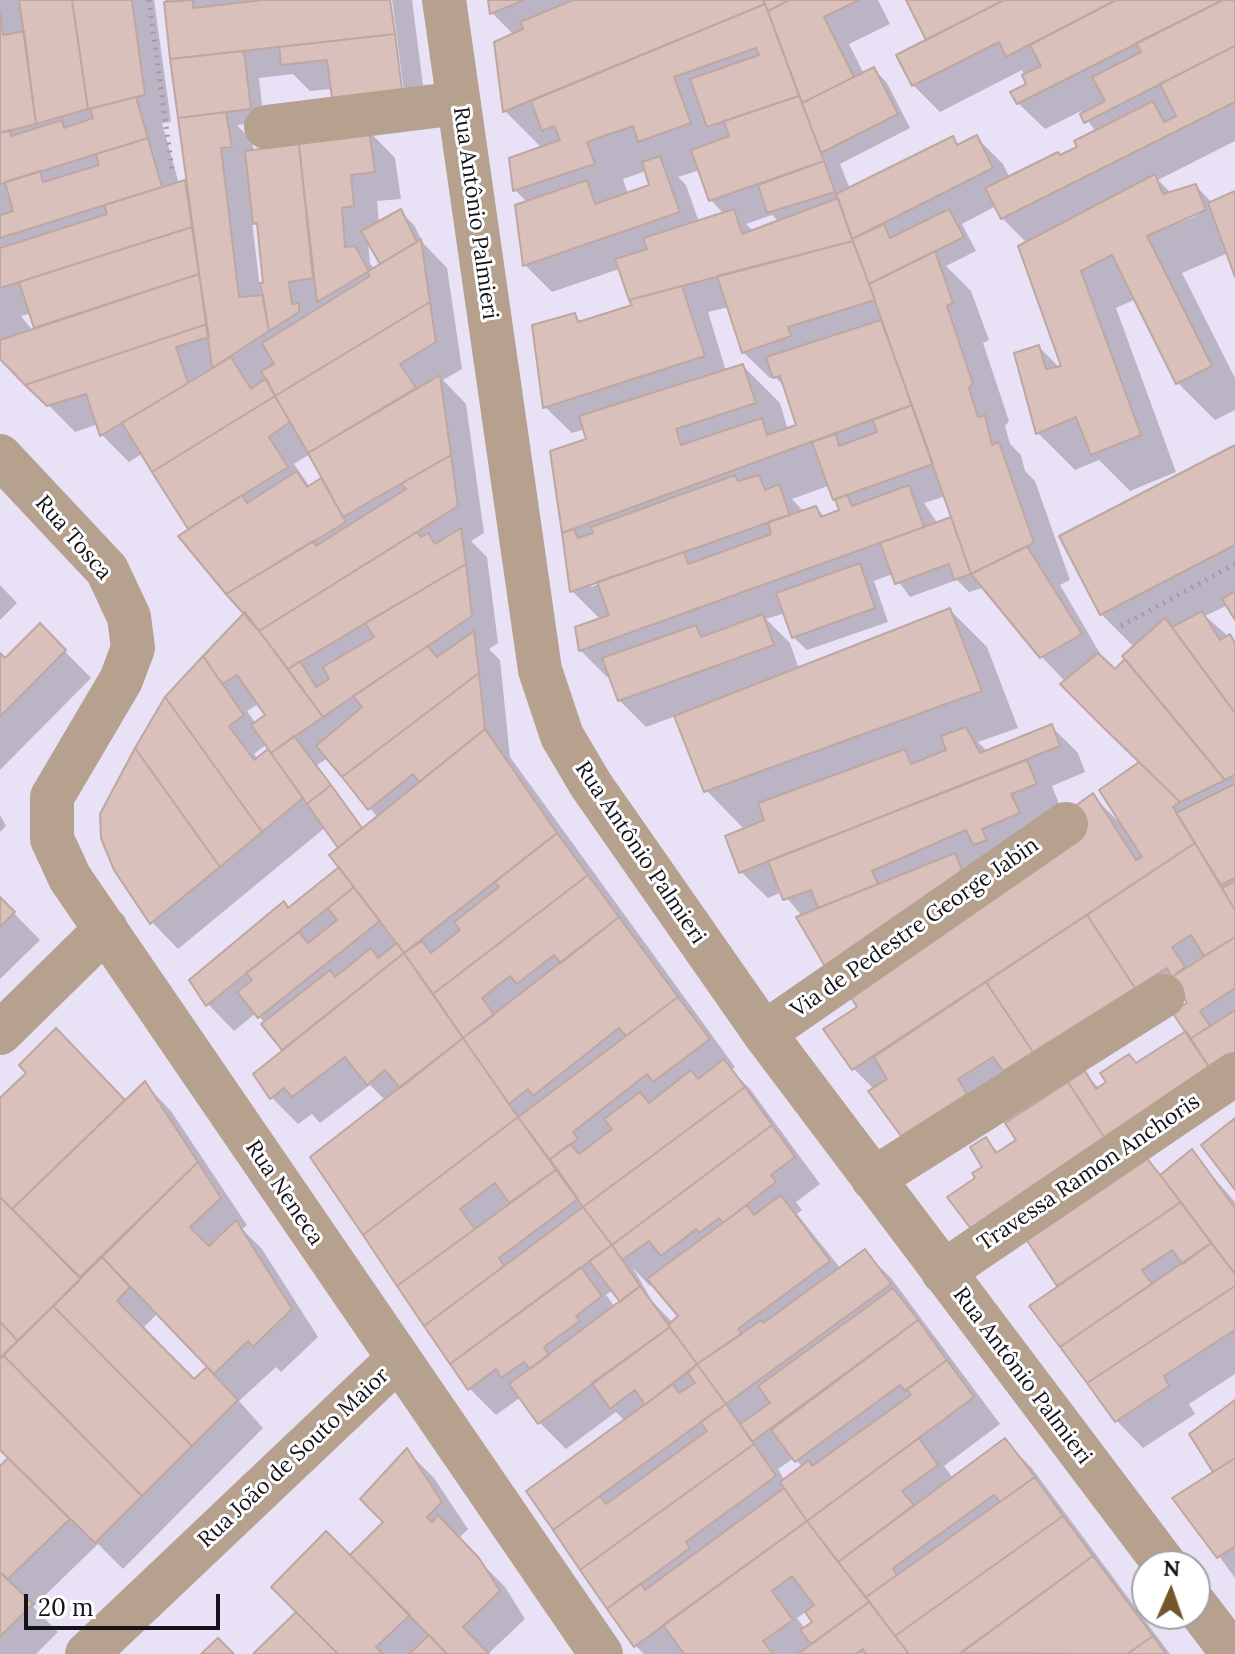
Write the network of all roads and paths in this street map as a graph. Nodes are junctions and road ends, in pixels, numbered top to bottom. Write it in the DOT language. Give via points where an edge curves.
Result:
graph roads {
  1 [pos="149,0"];
  2 [pos="444,0"];
  3 [pos="459,103"];
  4 [pos="266,127"];
  5 [pos="172,170"];
  6 [pos="0,456"];
  7 [pos="1235,564"];
  8 [pos="1121,626"];
  9 [pos="99,715"];
  10 [pos="1066,824"];
  11 [pos="106,929"];
  12 [pos="1163,996"];
  13 [pos="0,1033"];
  14 [pos="764,1033"];
  15 [pos="1235,1074"];
  16 [pos="873,1179"];
  17 [pos="943,1272"];
  18 [pos="397,1360"];
  19 [pos="1154,1550"];
  20 [pos="1211,1625"];
  21 [pos="87,1654"];
  22 [pos="601,1654"];
  23 [pos="1233,1654"];
  1 -- 5 [label="path"];
  2 -- 3 [label="street, Rua Antônio Palmieri"];
  3 -- 4 [label="street"];
  3 -- 14 [label="street, Rua Antônio Palmieri" via="540,670 562,736 591,785"];
  6 -- 9 [label="street, Rua Tosca" via="107,570 129,617 133,648"];
  7 -- 8 [label="path"];
  9 -- 11 [label="street, Rua Neneca" via="52,797 52,839 70,878"];
  10 -- 14 [label="street, Via de Pedestre George Jabin"];
  11 -- 13 [label="street"];
  11 -- 18 [label="street, Rua Neneca"];
  12 -- 16 [label="street"];
  14 -- 16 [label="street, Rua Antônio Palmieri"];
  15 -- 17 [label="street, Travessa Ramon Anchoris"];
  16 -- 17 [label="street, Rua Antônio Palmieri"];
  17 -- 19 [label="street, Rua Antônio Palmieri"];
  18 -- 21 [label="street, Rua João de Souto Maior"];
  18 -- 22 [label="street, Rua Neneca"];
  20 -- 23 [label="street"];
}
